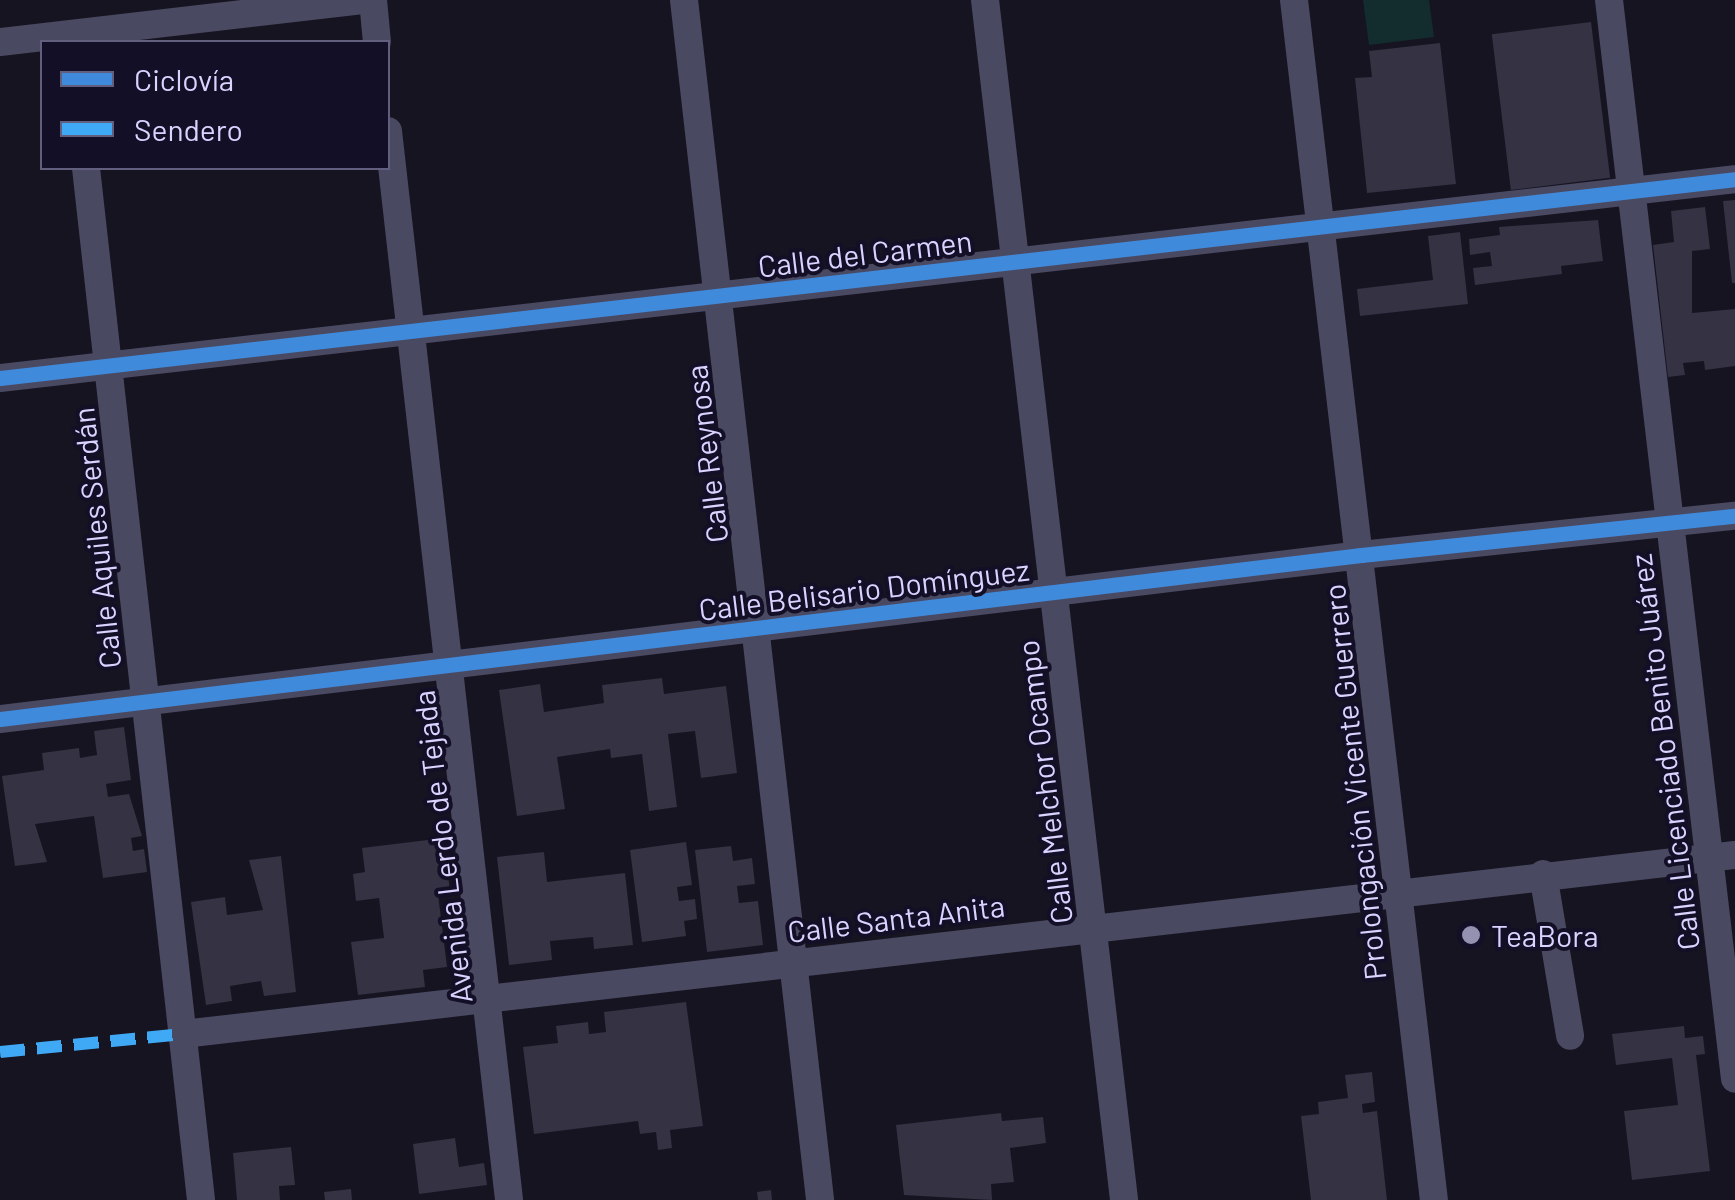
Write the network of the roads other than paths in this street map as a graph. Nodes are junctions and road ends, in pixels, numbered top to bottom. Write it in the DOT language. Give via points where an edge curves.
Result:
graph roads {
  1 [pos="361,0"];
  2 [pos="372,0"];
  3 [pos="684,0"];
  4 [pos="984,0"];
  5 [pos="1294,0"];
  6 [pos="1609,0"];
  7 [pos="72,38"];
  8 [pos="378,40"];
  9 [pos="0,42"];
  10 [pos="390,149"];
  11 [pos="86,170"];
  12 [pos="1735,179"];
  13 [pos="1630,192"];
  14 [pos="1320,231"];
  15 [pos="1014,264"];
  16 [pos="721,298"];
  17 [pos="410,332"];
  18 [pos="109,367"];
  19 [pos="0,378"];
  20 [pos="1735,516"];
  21 [pos="1670,524"];
  22 [pos="1362,555"];
  23 [pos="1050,594"];
  24 [pos="759,629"];
  25 [pos="450,668"];
  26 [pos="147,702"];
  27 [pos="0,719"];
  28 [pos="1722,856"];
  29 [pos="1543,874"];
  30 [pos="1398,889"];
  31 [pos="1089,928"];
  32 [pos="794,963"];
  33 [pos="488,997"];
  34 [pos="183,1034"];
  35 [pos="1570,1036"];
  36 [pos="1735,1080"];
  37 [pos="202,1200"];
  38 [pos="509,1200"];
  39 [pos="820,1200"];
  40 [pos="1124,1200"];
  41 [pos="1434,1200"];
  1 -- 7 [label="street"];
  2 -- 8 [label="street"];
  3 -- 16 [label="street, Calle Reynosa"];
  4 -- 15 [label="street, Calle Melchor Ocampo"];
  5 -- 14 [label="street, Prolongación Vicente Guerrero"];
  6 -- 13 [label="street, Calle Licenciado Benito Juárez"];
  7 -- 9 [label="street"];
  10 -- 17 [label="street, Avenida Lerdo de Tejada"];
  11 -- 18 [label="street, Calle Aquiles Serdán"];
  12 -- 13 [label="street, Calle del Carmen"];
  13 -- 14 [label="street, Calle del Carmen"];
  13 -- 21 [label="street, Calle Licenciado Benito Juárez"];
  14 -- 15 [label="street, Calle del Carmen"];
  14 -- 22 [label="street, Prolongación Vicente Guerrero"];
  15 -- 16 [label="street, Calle del Carmen"];
  15 -- 23 [label="street, Calle Melchor Ocampo"];
  16 -- 17 [label="street, Calle del Carmen"];
  16 -- 24 [label="street, Calle Reynosa"];
  17 -- 18 [label="street, Calle del Carmen"];
  17 -- 25 [label="street, Avenida Lerdo de Tejada"];
  18 -- 19 [label="street, Calle del Carmen"];
  18 -- 26 [label="street, Calle Aquiles Serdán"];
  20 -- 21 [label="street, Calle Belisario Domínguez"];
  21 -- 22 [label="street, Calle Belisario Domínguez"];
  21 -- 28 [label="street, Calle Licenciado Benito Juárez"];
  22 -- 23 [label="street, Calle Belisario Domínguez"];
  22 -- 30 [label="street, Prolongación Vicente Guerrero"];
  23 -- 24 [label="street, Calle Belisario Domínguez"];
  23 -- 31 [label="street, Calle Melchor Ocampo"];
  24 -- 25 [label="street, Calle Belisario Domínguez"];
  24 -- 32 [label="street, Calle Reynosa"];
  25 -- 26 [label="street, Calle Belisario Domínguez"];
  25 -- 33 [label="street, Avenida Lerdo de Tejada"];
  26 -- 27 [label="street, Calle Belisario Domínguez"];
  26 -- 34 [label="street, Calle Aquiles Serdán"];
  28 -- 29 [label="street, Calle Santa Anita"];
  28 -- 36 [label="street, Calle Licenciado Benito Juárez"];
  29 -- 30 [label="street, Calle Santa Anita"];
  29 -- 35 [label="street"];
  30 -- 31 [label="street, Calle Santa Anita"];
  30 -- 41 [label="street, Prolongación Vicente Guerrero"];
  31 -- 32 [label="street, Calle Santa Anita"];
  31 -- 40 [label="street, Calle Melchor Ocampo"];
  32 -- 33 [label="street, Calle Santa Anita"];
  32 -- 39 [label="street, Calle Reynosa"];
  33 -- 34 [label="street, Calle Santa Anita"];
  33 -- 38 [label="street, Avenida Lerdo de Tejada"];
  34 -- 37 [label="street, Calle Aquiles Serdán"];
}
